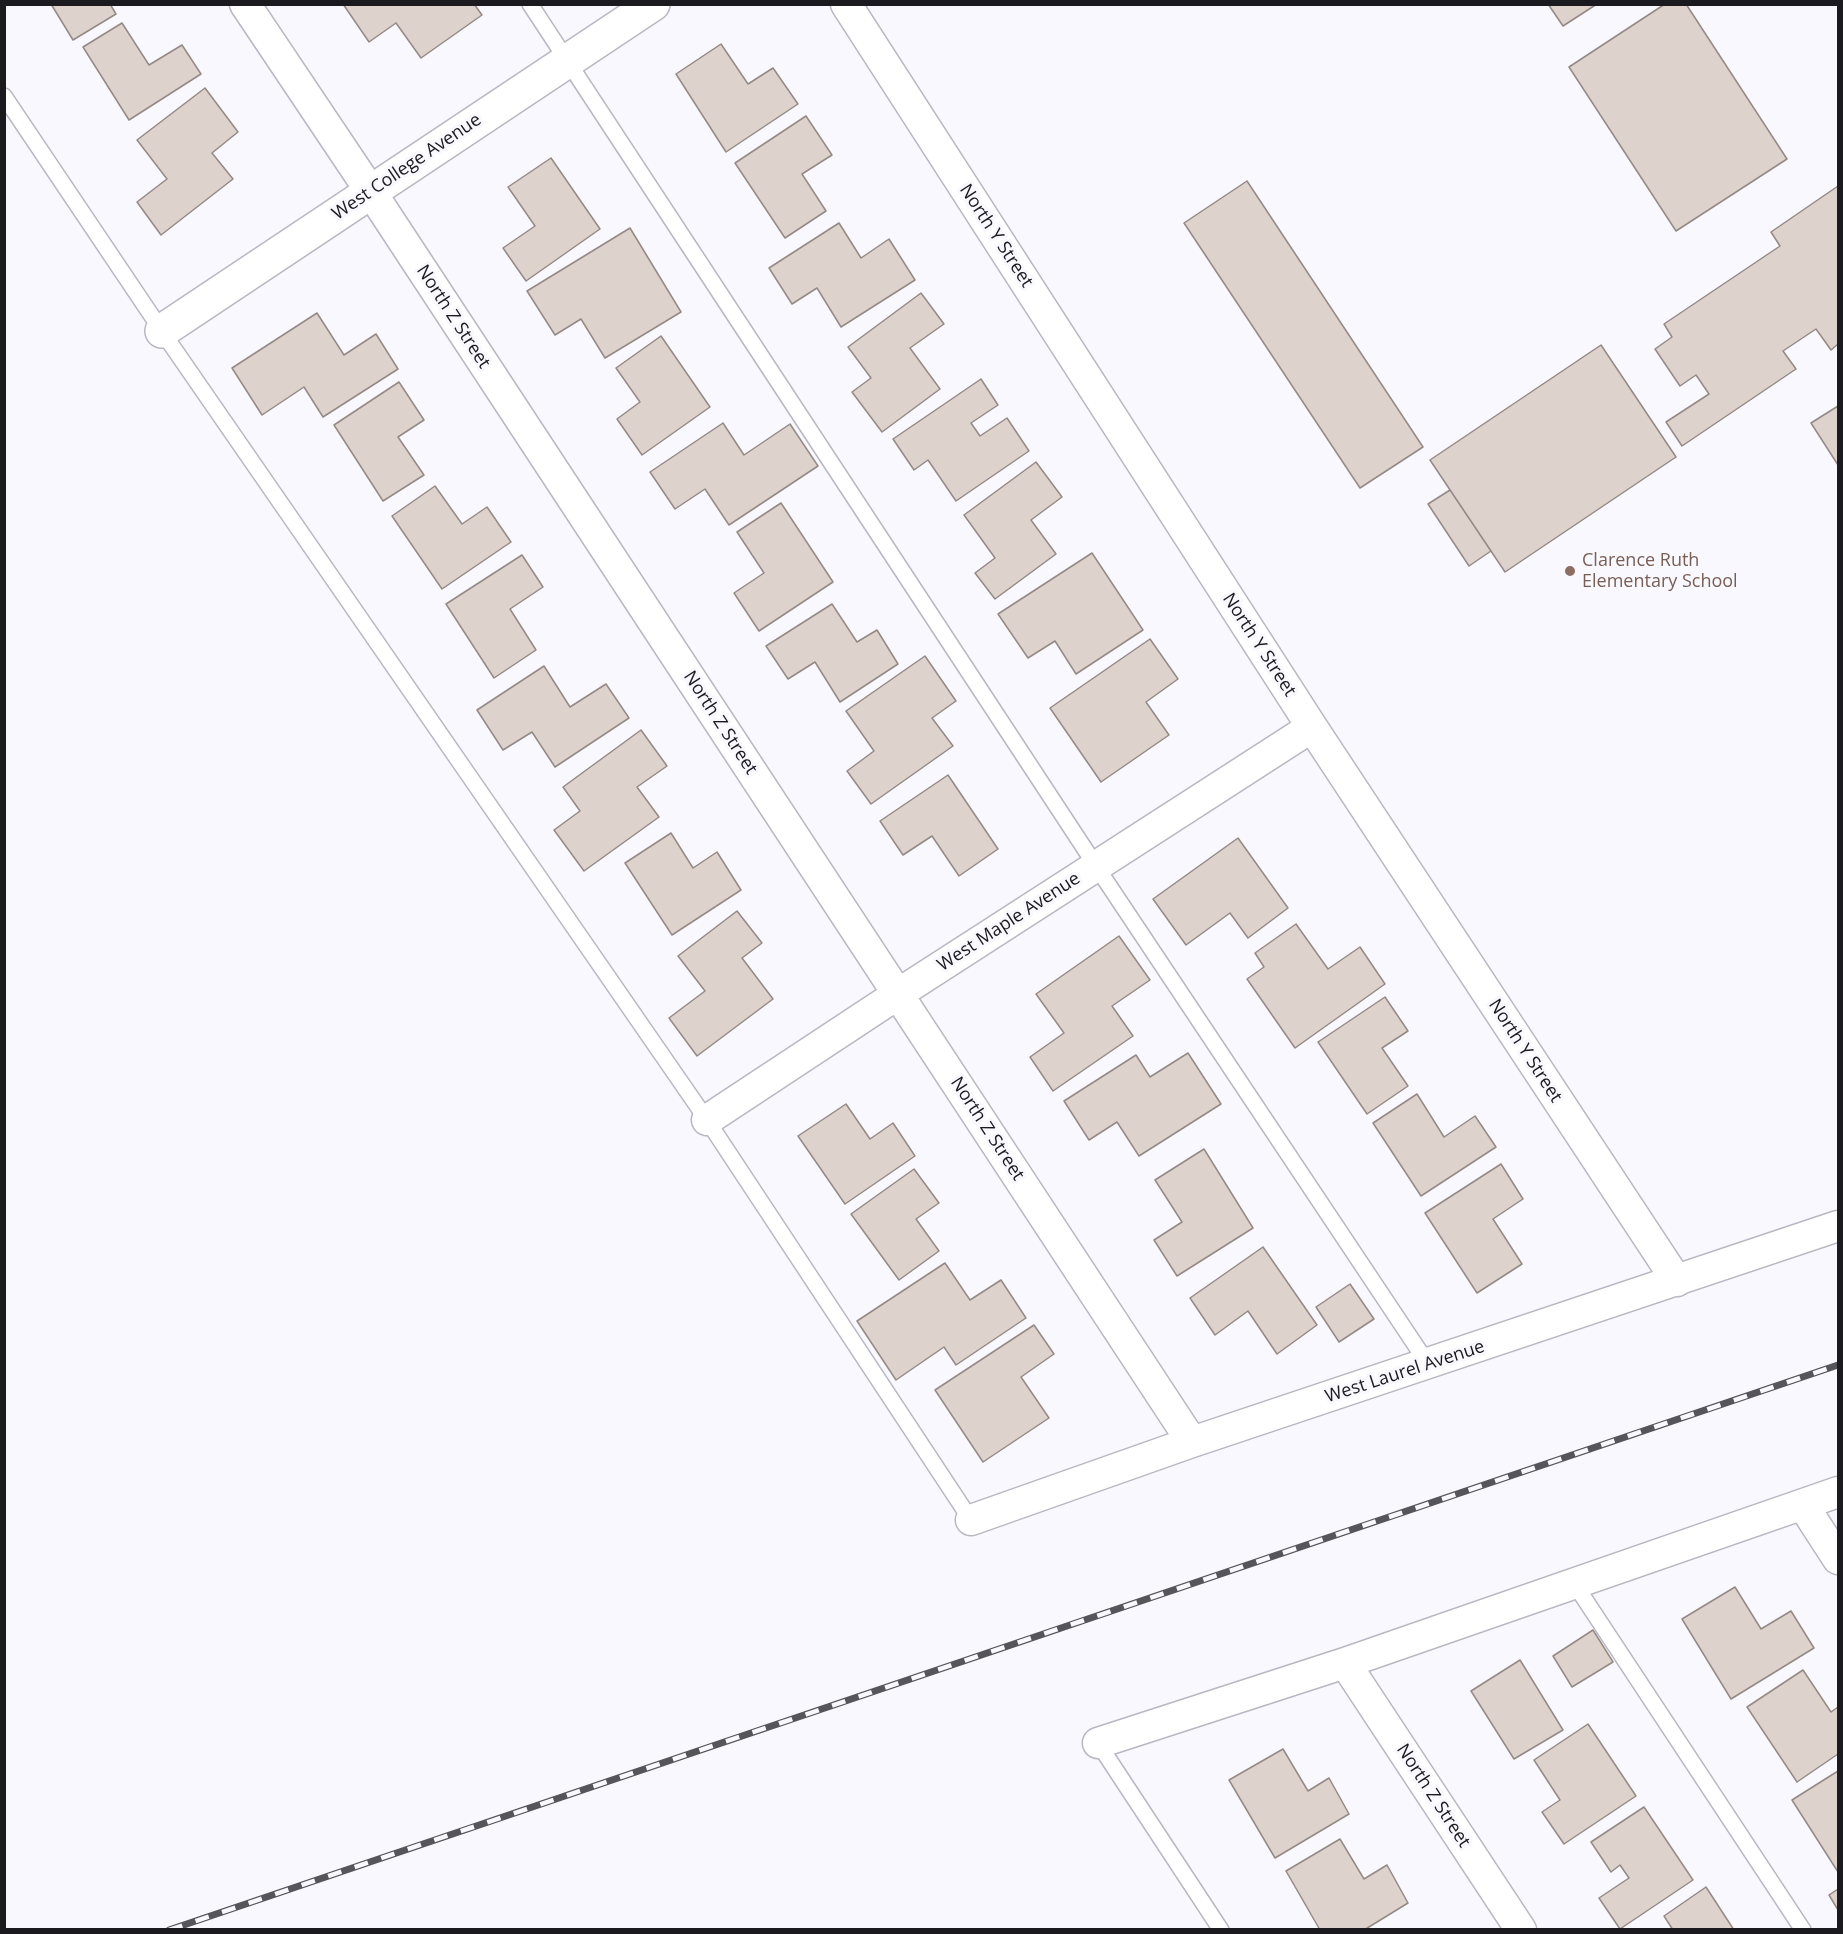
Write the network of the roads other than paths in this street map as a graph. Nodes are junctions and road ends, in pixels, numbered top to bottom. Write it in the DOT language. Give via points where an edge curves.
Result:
graph roads {
  1 [pos="245,4"];
  2 [pos="531,4"];
  3 [pos="653,4"];
  4 [pos="846,4"];
  5 [pos="568,61"];
  6 [pos="4,96"];
  7 [pos="371,192"];
  8 [pos="162,331"];
  9 [pos="1312,727"];
  10 [pos="1096,866"];
  11 [pos="898,994"];
  12 [pos="707,1120"];
  13 [pos="1839,1226"];
  14 [pos="1677,1281"];
  15 [pos="1428,1365"];
  16 [pos="1192,1442"];
  17 [pos="1839,1492"];
  18 [pos="1803,1505"];
  19 [pos="971,1520"];
  20 [pos="1839,1558"];
  21 [pos="1574,1583"];
  22 [pos="1345,1663"];
  23 [pos="1098,1743"];
  24 [pos="1221,1929"];
  25 [pos="1521,1929"];
  26 [pos="1803,1929"];
  1 -- 7 [label="street, North Z Street"];
  2 -- 5 [label="lane"];
  3 -- 5 [label="street, West College Avenue"];
  4 -- 9 [label="street, North Y Street"];
  5 -- 7 [label="street, West College Avenue"];
  5 -- 10 [label="lane"];
  6 -- 8 [label="lane"];
  7 -- 8 [label="street, West College Avenue"];
  7 -- 11 [label="street, North Z Street"];
  8 -- 12 [label="lane"];
  9 -- 10 [label="street, West Maple Avenue"];
  9 -- 14 [label="street, North Y Street"];
  10 -- 11 [label="street, West Maple Avenue"];
  10 -- 15 [label="lane"];
  11 -- 12 [label="street, West Maple Avenue"];
  11 -- 16 [label="street, North Z Street"];
  12 -- 19 [label="lane"];
  13 -- 14 [label="street, West Laurel Avenue"];
  14 -- 15 [label="street, West Laurel Avenue"];
  15 -- 16 [label="street, West Laurel Avenue"];
  16 -- 19 [label="street, West Laurel Avenue"];
  17 -- 18 [label="street"];
  18 -- 20 [label="street"];
  18 -- 21 [label="street"];
  21 -- 22 [label="street"];
  21 -- 26 [label="lane"];
  22 -- 23 [label="street"];
  22 -- 25 [label="street, North Z Street"];
  23 -- 24 [label="lane"];
}
